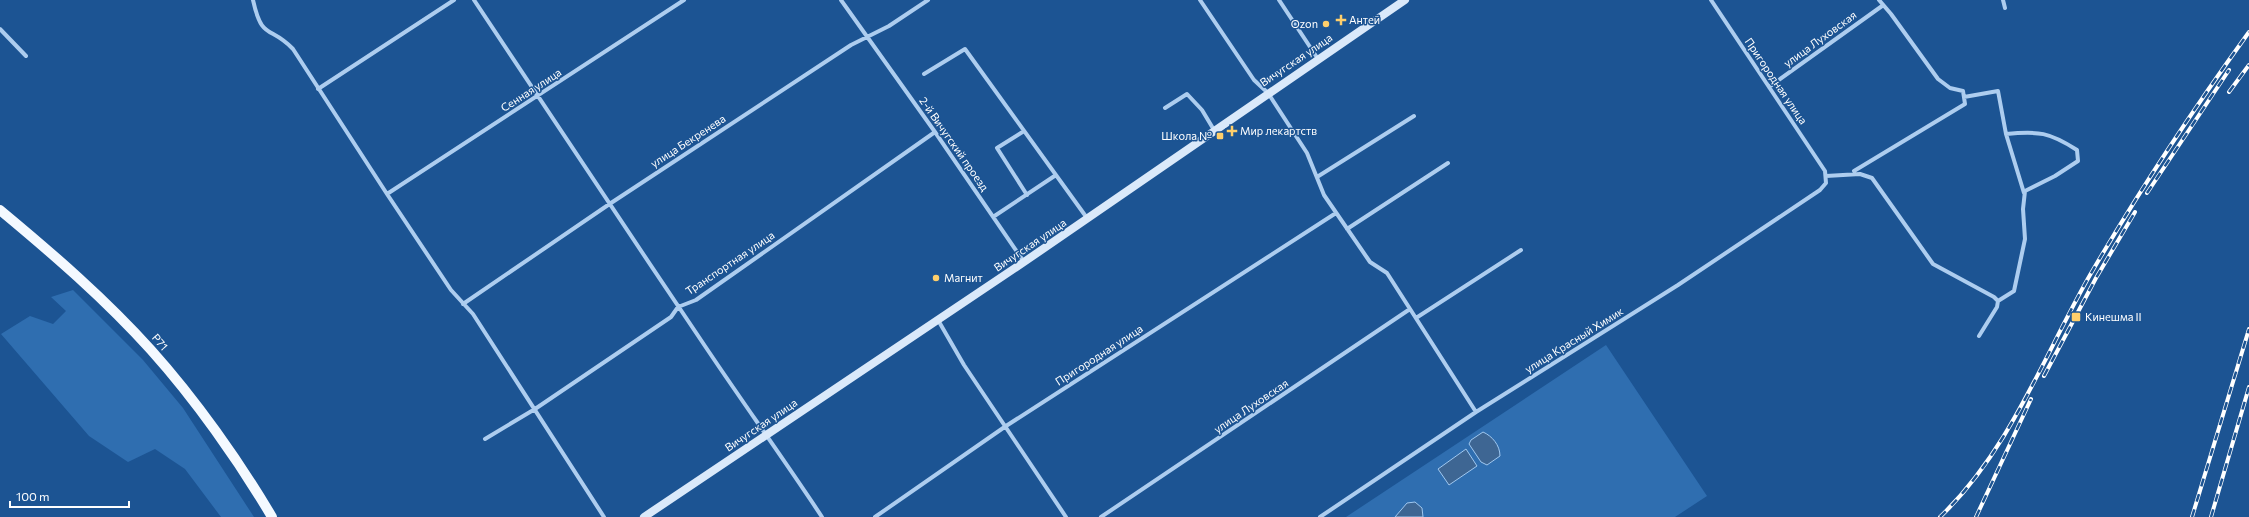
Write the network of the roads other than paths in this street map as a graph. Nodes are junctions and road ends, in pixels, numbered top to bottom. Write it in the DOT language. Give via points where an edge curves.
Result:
graph roads {
  1 [pos="253,0"];
  2 [pos="454,0"];
  3 [pos="474,0"];
  4 [pos="684,0"];
  5 [pos="841,0"];
  6 [pos="928,0"];
  7 [pos="1200,0"];
  8 [pos="1279,0"];
  9 [pos="1405,0"];
  10 [pos="1711,0"];
  11 [pos="1879,0"];
  12 [pos="2003,0"];
  13 [pos="1882,6"];
  14 [pos="2005,8"];
  15 [pos="0,29"];
  16 [pos="868,37"];
  17 [pos="26,56"];
  18 [pos="1318,59"];
  19 [pos="924,74"];
  20 [pos="1769,87"];
  21 [pos="318,89"];
  22 [pos="1268,93"];
  23 [pos="538,96"];
  24 [pos="1964,97"];
  25 [pos="1165,108"];
  26 [pos="1414,116"];
  27 [pos="1214,130"];
  28 [pos="1024,131"];
  29 [pos="935,132"];
  30 [pos="2006,134"];
  31 [pos="1448,163"];
  32 [pos="1854,171"];
  33 [pos="1826,173"];
  34 [pos="1056,175"];
  35 [pos="1317,177"];
  36 [pos="387,194"];
  37 [pos="2024,194"];
  38 [pos="1027,195"];
  39 [pos="611,203"];
  40 [pos="0,210"];
  41 [pos="1336,212"];
  42 [pos="993,217"];
  43 [pos="1087,218"];
  44 [pos="1347,229"];
  45 [pos="1521,250"];
  46 [pos="1024,262"];
  47 [pos="1998,301"];
  48 [pos="463,304"];
  49 [pos="678,307"];
  50 [pos="1410,309"];
  51 [pos="1416,318"];
  52 [pos="938,320"];
  53 [pos="1979,336"];
  54 [pos="535,409"];
  55 [pos="1476,412"];
  56 [pos="1006,426"];
  57 [pos="767,434"];
  58 [pos="485,439"];
  59 [pos="272,517"];
  60 [pos="604,517"];
  61 [pos="644,517"];
  62 [pos="822,517"];
  63 [pos="875,517"];
  64 [pos="1066,517"];
  65 [pos="1101,517"];
  66 [pos="1320,517"];
  1 -- 21 [label="street" via="257,19 262,28 293,49"];
  2 -- 21 [label="street"];
  3 -- 23 [label="street"];
  4 -- 23 [label="street, Сенная улица"];
  5 -- 16 [label="street, 2-й Вичугский проезд"];
  6 -- 16 [label="street, улица Бекренева"];
  7 -- 22 [label="street" via="1254,80"];
  8 -- 18 [label="street"];
  9 -- 18 [label="main road, Вичугская улица"];
  10 -- 20 [label="street, Пригородная улица"];
  11 -- 13 [label="street"];
  12 -- 14 [label="street"];
  13 -- 20 [label="street, улица Луховская"];
  13 -- 24 [label="street" via="1891,14 1938,79 1950,88 1963,91"];
  15 -- 17 [label="street"];
  16 -- 29 [label="street, 2-й Вичугский проезд"];
  16 -- 39 [label="street, улица Бекренева" via="851,45"];
  18 -- 22 [label="main road, Вичугская улица"];
  19 -- 28 [label="street" via="965,49"];
  20 -- 33 [label="street, Пригородная улица"];
  21 -- 36 [label="street"];
  22 -- 27 [label="main road, Вичугская улица"];
  22 -- 35 [label="street" via="1307,153"];
  23 -- 36 [label="street, Сенная улица"];
  23 -- 39 [label="street"];
  24 -- 30 [label="street" via="1998,91"];
  24 -- 32 [label="street" via="1965,104"];
  25 -- 27 [label="street" via="1187,94 1202,110"];
  26 -- 35 [label="street"];
  27 -- 43 [label="main road, Вичугская улица"];
  28 -- 34 [label="street"];
  28 -- 38 [label="street" via="997,148"];
  29 -- 42 [label="street, 2-й Вичугский проезд"];
  29 -- 49 [label="street, Транспортная улица" via="696,300"];
  30 -- 37 [label="street"];
  30 -- 37 [label="street" via="2030,132 2056,136 2076,150 2078,161 2025,191"];
  31 -- 44 [label="street"];
  33 -- 47 [label="street" via="1860,174 1872,178 1933,264"];
  33 -- 55 [label="street, улица Красный Химик" via="1826,183 1814,194 1678,285"];
  34 -- 38 [label="street"];
  34 -- 43 [label="street"];
  35 -- 41 [label="street" via="1324,195"];
  36 -- 48 [label="street"];
  37 -- 47 [label="street" via="2025,238 2014,291"];
  38 -- 42 [label="street"];
  39 -- 48 [label="street, улица Бекренева"];
  39 -- 49 [label="street"];
  40 -- 59 [label="main road, Р71" via="47,249 120,317 152,351 194,404"];
  41 -- 44 [label="street"];
  41 -- 56 [label="street, Пригородная улица"];
  42 -- 46 [label="street, 2-й Вичугский проезд"];
  43 -- 46 [label="main road, Вичугская улица"];
  44 -- 50 [label="street" via="1370,262 1388,273"];
  45 -- 51 [label="street"];
  46 -- 52 [label="main road, Вичугская улица"];
  47 -- 53 [label="street"];
  48 -- 54 [label="street" via="473,314"];
  49 -- 54 [label="street, Транспортная улица" via="671,317"];
  49 -- 57 [label="street"];
  50 -- 51 [label="street"];
  50 -- 65 [label="street, улица Луховская"];
  51 -- 55 [label="street"];
  52 -- 56 [label="street" via="964,365"];
  52 -- 57 [label="main road, Вичугская улица"];
  54 -- 58 [label="street, Транспортная улица"];
  54 -- 60 [label="street"];
  55 -- 66 [label="street, улица Красный Химик"];
  56 -- 63 [label="street, Пригородная улица"];
  56 -- 64 [label="street"];
  57 -- 61 [label="main road, Вичугская улица"];
  57 -- 62 [label="street"];
}
